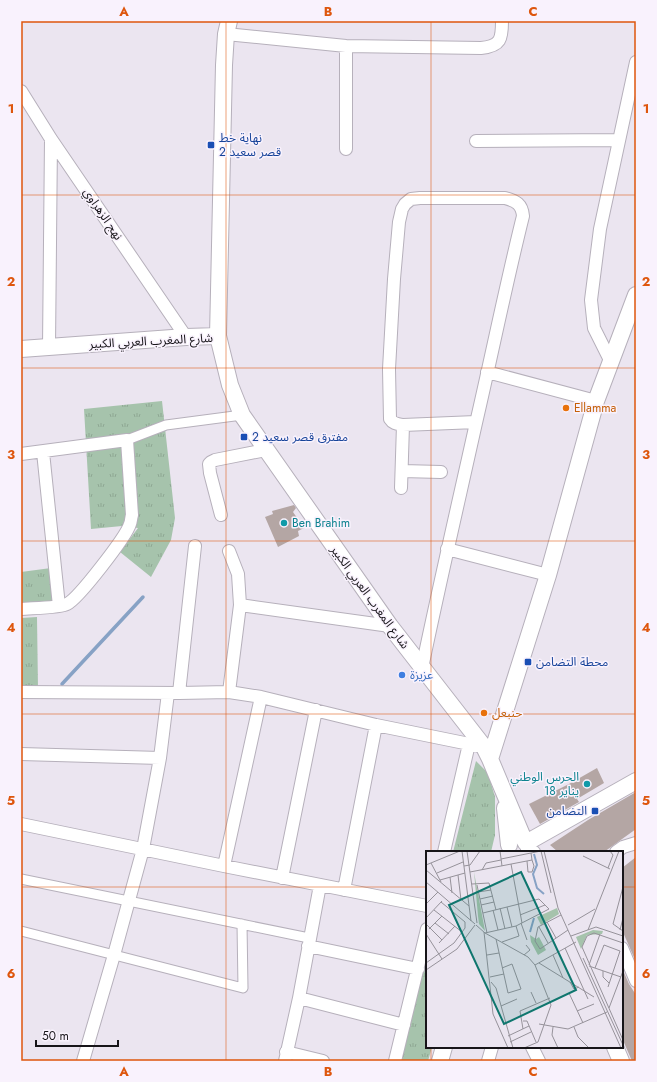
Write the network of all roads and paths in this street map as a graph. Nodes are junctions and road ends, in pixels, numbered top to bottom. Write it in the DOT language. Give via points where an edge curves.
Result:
graph roads {
  1 [pos="502,21"];
  2 [pos="228,27"];
  3 [pos="346,46"];
  4 [pos="636,62"];
  5 [pos="21,90"];
  6 [pos="52,139"];
  7 [pos="619,140"];
  8 [pos="476,141"];
  9 [pos="346,149"];
  10 [pos="636,294"];
  11 [pos="218,336"];
  12 [pos="186,337"];
  13 [pos="49,347"];
  14 [pos="21,349"];
  15 [pos="611,362"];
  16 [pos="487,372"];
  17 [pos="596,401"];
  18 [pos="242,415"];
  19 [pos="476,422"];
  20 [pos="404,425"];
  21 [pos="127,440"];
  22 [pos="266,450"];
  23 [pos="43,452"];
  24 [pos="21,454"];
  25 [pos="402,471"];
  26 [pos="440,472"];
  27 [pos="401,488"];
  28 [pos="221,516"];
  29 [pos="195,546"];
  30 [pos="447,549"];
  31 [pos="229,551"];
  32 [pos="548,575"];
  33 [pos="240,604"];
  34 [pos="59,606"];
  35 [pos="21,609"];
  36 [pos="390,626"];
  37 [pos="422,668"];
  38 [pos="21,692"];
  39 [pos="229,692"];
  40 [pos="174,693"];
  41 [pos="261,697"];
  42 [pos="316,710"];
  43 [pos="376,725"];
  44 [pos="481,750"];
  45 [pos="21,754"];
  46 [pos="160,758"];
  47 [pos="636,781"];
  48 [pos="21,824"];
  49 [pos="636,843"];
  50 [pos="143,849"];
  51 [pos="521,849"];
  52 [pos="444,851"];
  53 [pos="617,851"];
  54 [pos="224,866"];
  55 [pos="282,878"];
  56 [pos="21,879"];
  57 [pos="320,885"];
  58 [pos="344,890"];
  59 [pos="129,901"];
  60 [pos="426,906"];
  61 [pos="242,924"];
  62 [pos="21,931"];
  63 [pos="426,933"];
  64 [pos="308,942"];
  65 [pos="623,950"];
  66 [pos="114,955"];
  67 [pos="418,969"];
  68 [pos="636,981"];
  69 [pos="299,998"];
  70 [pos="404,1025"];
  71 [pos="444,1048"];
  72 [pos="492,1048"];
  73 [pos="533,1048"];
  74 [pos="615,1048"];
  75 [pos="285,1057"];
  76 [pos="83,1061"];
  77 [pos="323,1061"];
  78 [pos="395,1061"];
  79 [pos="440,1061"];
  80 [pos="488,1061"];
  81 [pos="539,1061"];
  82 [pos="621,1061"];
  1 -- 3 [label="street" via="502,36 499,42 489,47"];
  2 -- 3 [label="street"];
  2 -- 11 [label="street" via="224,72"];
  3 -- 9 [label="street"];
  4 -- 7 [label="street"];
  5 -- 6 [label="street, نهج الزهراوي"];
  6 -- 12 [label="street, نهج الزهراوي"];
  6 -- 13 [label="street"];
  7 -- 8 [label="street"];
  7 -- 15 [label="street" via="600,230 591,300 594,328"];
  10 -- 15 [label="street"];
  11 -- 12 [label="street, شارع المغرب العربي الكبير"];
  11 -- 18 [label="street, شارع المغرب العربي الكبير" via="230,385"];
  12 -- 13 [label="street, شارع المغرب العربي الكبير"];
  13 -- 14 [label="street, شارع المغرب العربي الكبير"];
  15 -- 17 [label="street"];
  16 -- 17 [label="street"];
  16 -- 19 [label="street"];
  16 -- 20 [label="street" via="523,216 522,209 505,198 411,200 402,209 399,222 389,369 390,419 395,424"];
  17 -- 32 [label="street"];
  18 -- 21 [label="street" via="166,425"];
  18 -- 22 [label="street, شارع المغرب العربي الكبير"];
  19 -- 20 [label="street"];
  19 -- 30 [label="street"];
  20 -- 25 [label="street"];
  21 -- 23 [label="street"];
  21 -- 34 [label="street" via="132,515 130,524 83,591 67,605"];
  22 -- 28 [label="street" via="216,460 209,464"];
  22 -- 36 [label="street, شارع المغرب العربي الكبير"];
  23 -- 24 [label="street"];
  23 -- 34 [label="street"];
  25 -- 26 [label="street"];
  25 -- 27 [label="street"];
  29 -- 40 [label="street"];
  30 -- 32 [label="street"];
  30 -- 37 [label="street"];
  31 -- 33 [label="street" via="238,574"];
  32 -- 44 [label="street"];
  33 -- 36 [label="street"];
  33 -- 39 [label="street"];
  34 -- 35 [label="street"];
  36 -- 37 [label="street, شارع المغرب العربي الكبير"];
  37 -- 44 [label="street, شارع المغرب العربي الكبير"];
  38 -- 40 [label="street"];
  39 -- 40 [label="street"];
  39 -- 41 [label="street"];
  40 -- 46 [label="street"];
  41 -- 42 [label="street"];
  41 -- 54 [label="street"];
  42 -- 43 [label="street"];
  42 -- 55 [label="street"];
  43 -- 44 [label="street"];
  43 -- 58 [label="street"];
  44 -- 51 [label="street, شارع المغرب العربي الكبير" via="503,792"];
  44 -- 52 [label="street"];
  45 -- 46 [label="street"];
  46 -- 50 [label="street"];
  47 -- 51 [label="street"];
  48 -- 50 [label="street"];
  49 -- 53 [label="street"];
  50 -- 54 [label="street"];
  50 -- 59 [label="street"];
  54 -- 55 [label="street"];
  55 -- 57 [label="street"];
  56 -- 59 [label="street"];
  57 -- 58 [label="street"];
  57 -- 64 [label="street"];
  58 -- 60 [label="street"];
  59 -- 61 [label="street"];
  59 -- 66 [label="street"];
  61 -- 64 [label="street"];
  61 -- 66 [label="street" via="243,988"];
  62 -- 66 [label="street"];
  63 -- 67 [label="street"];
  64 -- 67 [label="street"];
  64 -- 69 [label="street"];
  65 -- 68 [label="street"];
  66 -- 76 [label="street"];
  67 -- 70 [label="street"];
  69 -- 70 [label="street"];
  69 -- 75 [label="street"];
  70 -- 78 [label="street"];
  71 -- 79 [label="street"];
  72 -- 80 [label="street"];
  73 -- 81 [label="street"];
  74 -- 82 [label="street"];
  75 -- 77 [label="street"];
}
